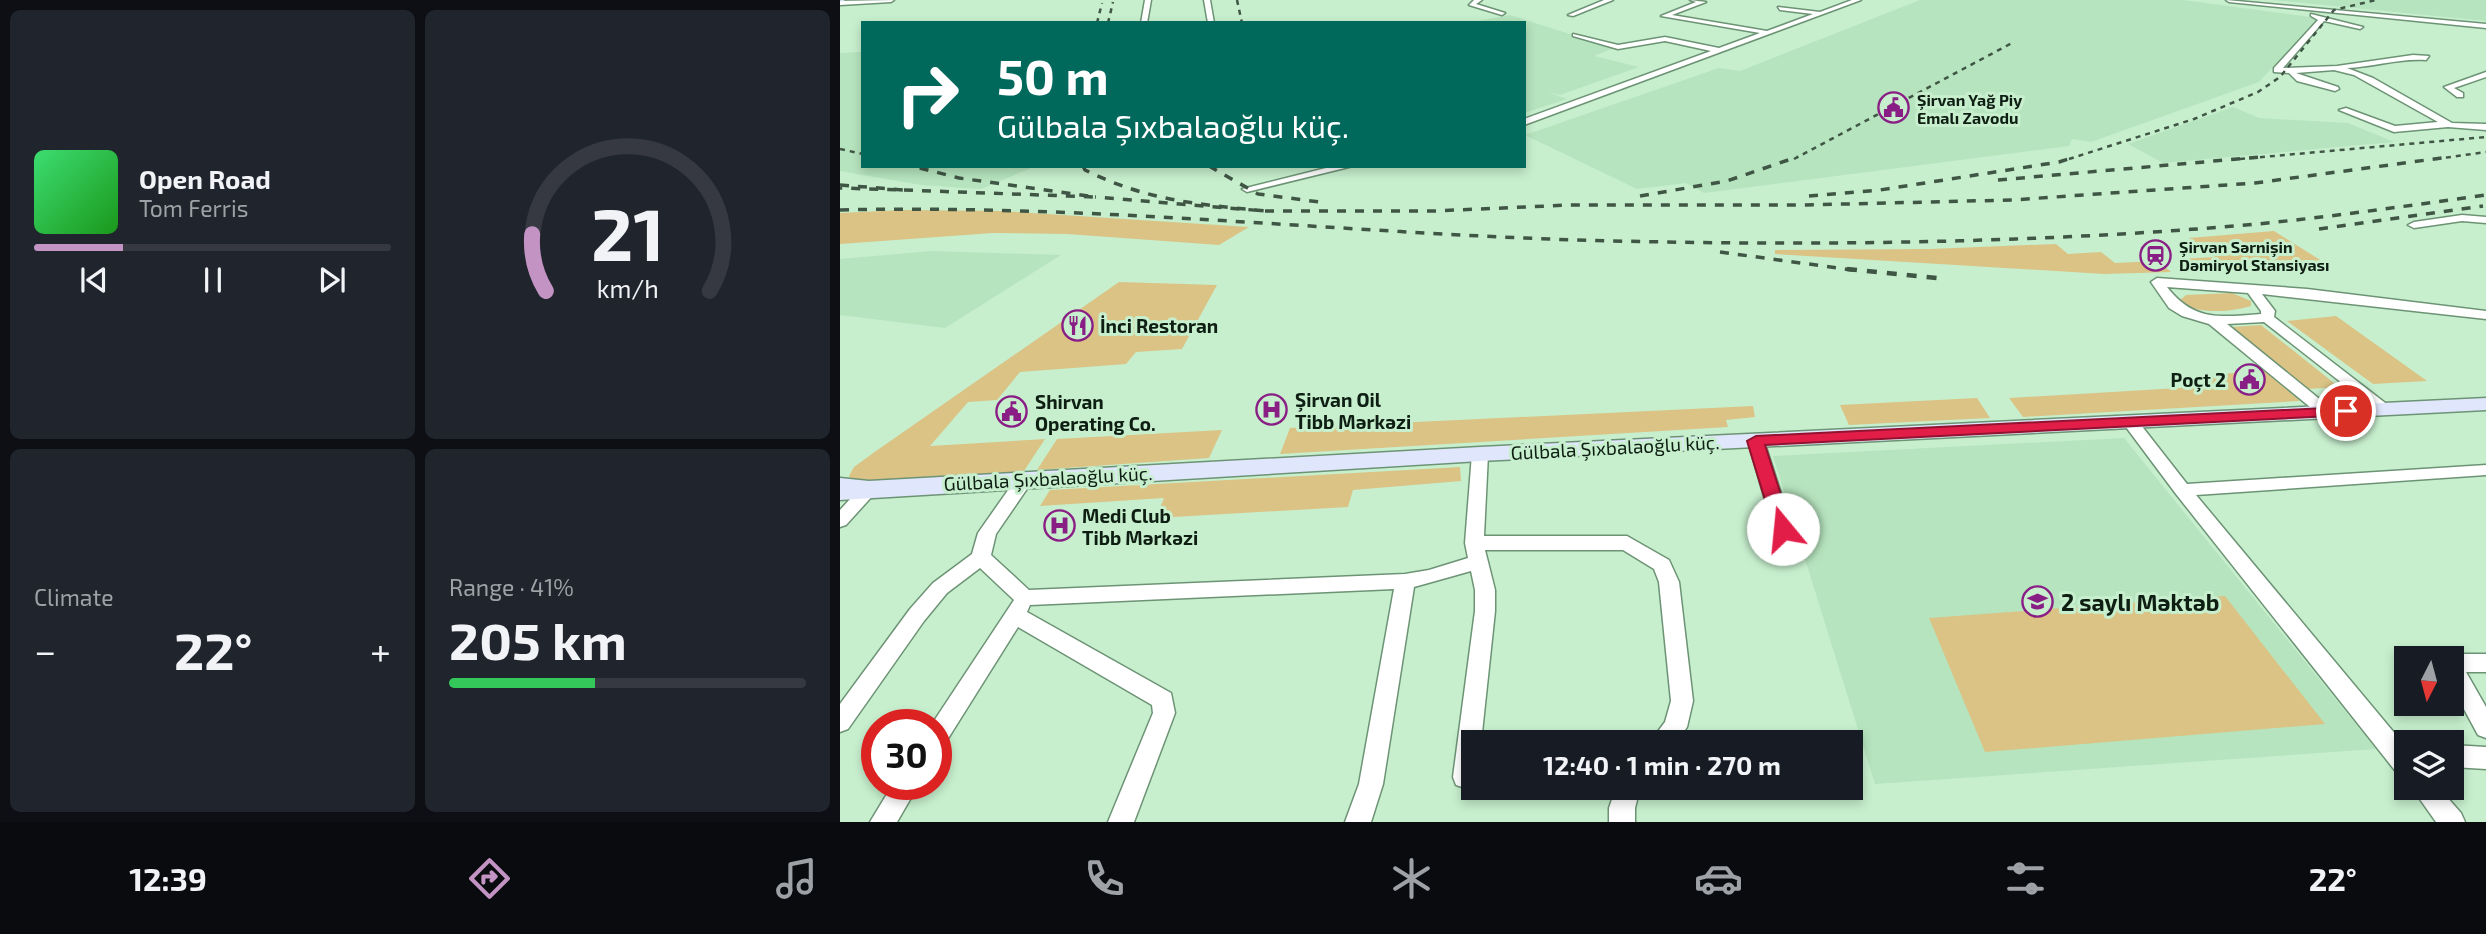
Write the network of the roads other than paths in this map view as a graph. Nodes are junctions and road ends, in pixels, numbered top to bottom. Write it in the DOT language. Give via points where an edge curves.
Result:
graph roads {
  1 [pos="891,0"];
  2 [pos="1147,0"];
  3 [pos="1207,0"];
  4 [pos="1479,0"];
  5 [pos="1610,0"];
  6 [pos="1693,0"];
  7 [pos="1858,0"];
  8 [pos="2230,0"];
  9 [pos="840,1"];
  10 [pos="2295,7"];
  11 [pos="1780,8"];
  12 [pos="1502,13"];
  13 [pos="1821,13"];
  14 [pos="1571,15"];
  15 [pos="2320,18"];
  16 [pos="1144,21"];
  17 [pos="1212,21"];
  18 [pos="2486,26"];
  19 [pos="2360,27"];
  20 [pos="1767,33"];
  21 [pos="1575,35"];
  22 [pos="1628,35"];
  23 [pos="1649,41"];
  24 [pos="1717,50"];
  25 [pos="2426,58"];
  26 [pos="2335,68"];
  27 [pos="2291,72"];
  28 [pos="2486,74"];
  29 [pos="2336,89"];
  30 [pos="2460,95"];
  31 [pos="2343,110"];
  32 [pos="1526,121"];
  33 [pos="2449,124"];
  34 [pos="2486,127"];
  35 [pos="1339,168"];
  36 [pos="1247,189"];
  37 [pos="2486,220"];
  38 [pos="2414,225"];
  39 [pos="2252,289"];
  40 [pos="2486,315"];
  41 [pos="2267,318"];
  42 [pos="2214,321"];
  43 [pos="2486,404"];
  44 [pos="2385,409"];
  45 [pos="2327,413"];
  46 [pos="2131,423"];
  47 [pos="1756,441"];
  48 [pos="1480,454"];
  49 [pos="2486,470"];
  50 [pos="1024,480"];
  51 [pos="840,486"];
  52 [pos="869,489"];
  53 [pos="2182,490"];
  54 [pos="840,492"];
  55 [pos="840,522"];
  56 [pos="1476,552"];
  57 [pos="1790,552"];
  58 [pos="981,556"];
  59 [pos="1405,581"];
  60 [pos="1019,606"];
  61 [pos="2486,663"];
  62 [pos="952,713"];
  63 [pos="840,722"];
  64 [pos="2486,728"];
  65 [pos="1471,730"];
  66 [pos="1672,730"];
  67 [pos="2394,747"];
  68 [pos="2464,757"];
  69 [pos="2486,758"];
  70 [pos="897,800"];
  71 [pos="1624,800"];
  72 [pos="2434,800"];
  73 [pos="883,822"];
  74 [pos="1121,822"];
  75 [pos="1358,822"];
  76 [pos="1622,822"];
  77 [pos="2452,822"];
  1 -- 9 [label="street"];
  2 -- 16 [label="street"];
  3 -- 17 [label="street"];
  4 -- 12 [label="street" via="1471,4"];
  5 -- 14 [label="street"];
  6 -- 20 [label="street" via="1703,2 1664,16"];
  7 -- 13 [label="street"];
  8 -- 10 [label="street"];
  10 -- 15 [label="street"];
  10 -- 18 [label="street"];
  11 -- 13 [label="street"];
  13 -- 20 [label="street"];
  15 -- 19 [label="street"];
  15 -- 27 [label="street" via="2277,70"];
  20 -- 24 [label="street"];
  21 -- 23 [label="street" via="1618,47"];
  22 -- 23 [label="street"];
  23 -- 24 [label="street" via="1671,40"];
  24 -- 32 [label="street"];
  25 -- 26 [label="street"];
  26 -- 27 [label="street"];
  26 -- 33 [label="street" via="2398,94"];
  27 -- 29 [label="street"];
  28 -- 30 [label="street" via="2448,87"];
  31 -- 33 [label="street" via="2394,130"];
  33 -- 34 [label="street"];
  35 -- 36 [label="street"];
  37 -- 38 [label="street" via="2462,218"];
  39 -- 40 [label="street"];
  39 -- 41 [label="street" via="2268,310"];
  39 -- 42 [label="street" via="2157,282 2174,305"];
  41 -- 42 [label="street"];
  41 -- 44 [label="street"];
  42 -- 45 [label="street"];
  43 -- 44 [label="main road, Gülbala Şıxbalaoğlu küç."];
  44 -- 45 [label="main road, Gülbala Şıxbalaoğlu küç."];
  45 -- 46 [label="main road, Gülbala Şıxbalaoğlu küç."];
  46 -- 47 [label="main road, Gülbala Şıxbalaoğlu küç."];
  46 -- 53 [label="street"];
  47 -- 48 [label="main road, Gülbala Şıxbalaoğlu küç."];
  47 -- 57 [label="street"];
  48 -- 50 [label="main road, Gülbala Şıxbalaoğlu küç."];
  48 -- 56 [label="street"];
  49 -- 53 [label="street"];
  50 -- 52 [label="main road, Gülbala Şıxbalaoğlu küç."];
  50 -- 58 [label="street" via="987,533"];
  51 -- 52 [label="main road"];
  52 -- 54 [label="main road"];
  52 -- 55 [label="street"];
  53 -- 67 [label="street"];
  56 -- 59 [label="street" via="1430,577"];
  56 -- 65 [label="street" via="1485,611"];
  56 -- 66 [label="street" via="1627,543 1662,565 1682,701"];
  58 -- 60 [label="street"];
  58 -- 63 [label="street" via="940,588 917,615"];
  59 -- 60 [label="street"];
  59 -- 75 [label="street" via="1371,783"];
  60 -- 62 [label="street"];
  60 -- 74 [label="street" via="1163,700 1164,713"];
  61 -- 64 [label="street" via="2461,663 2453,669"];
  68 -- 69 [label="street"];
  70 -- 73 [label="street"];
  71 -- 76 [label="street"];
  72 -- 77 [label="street"];
}
